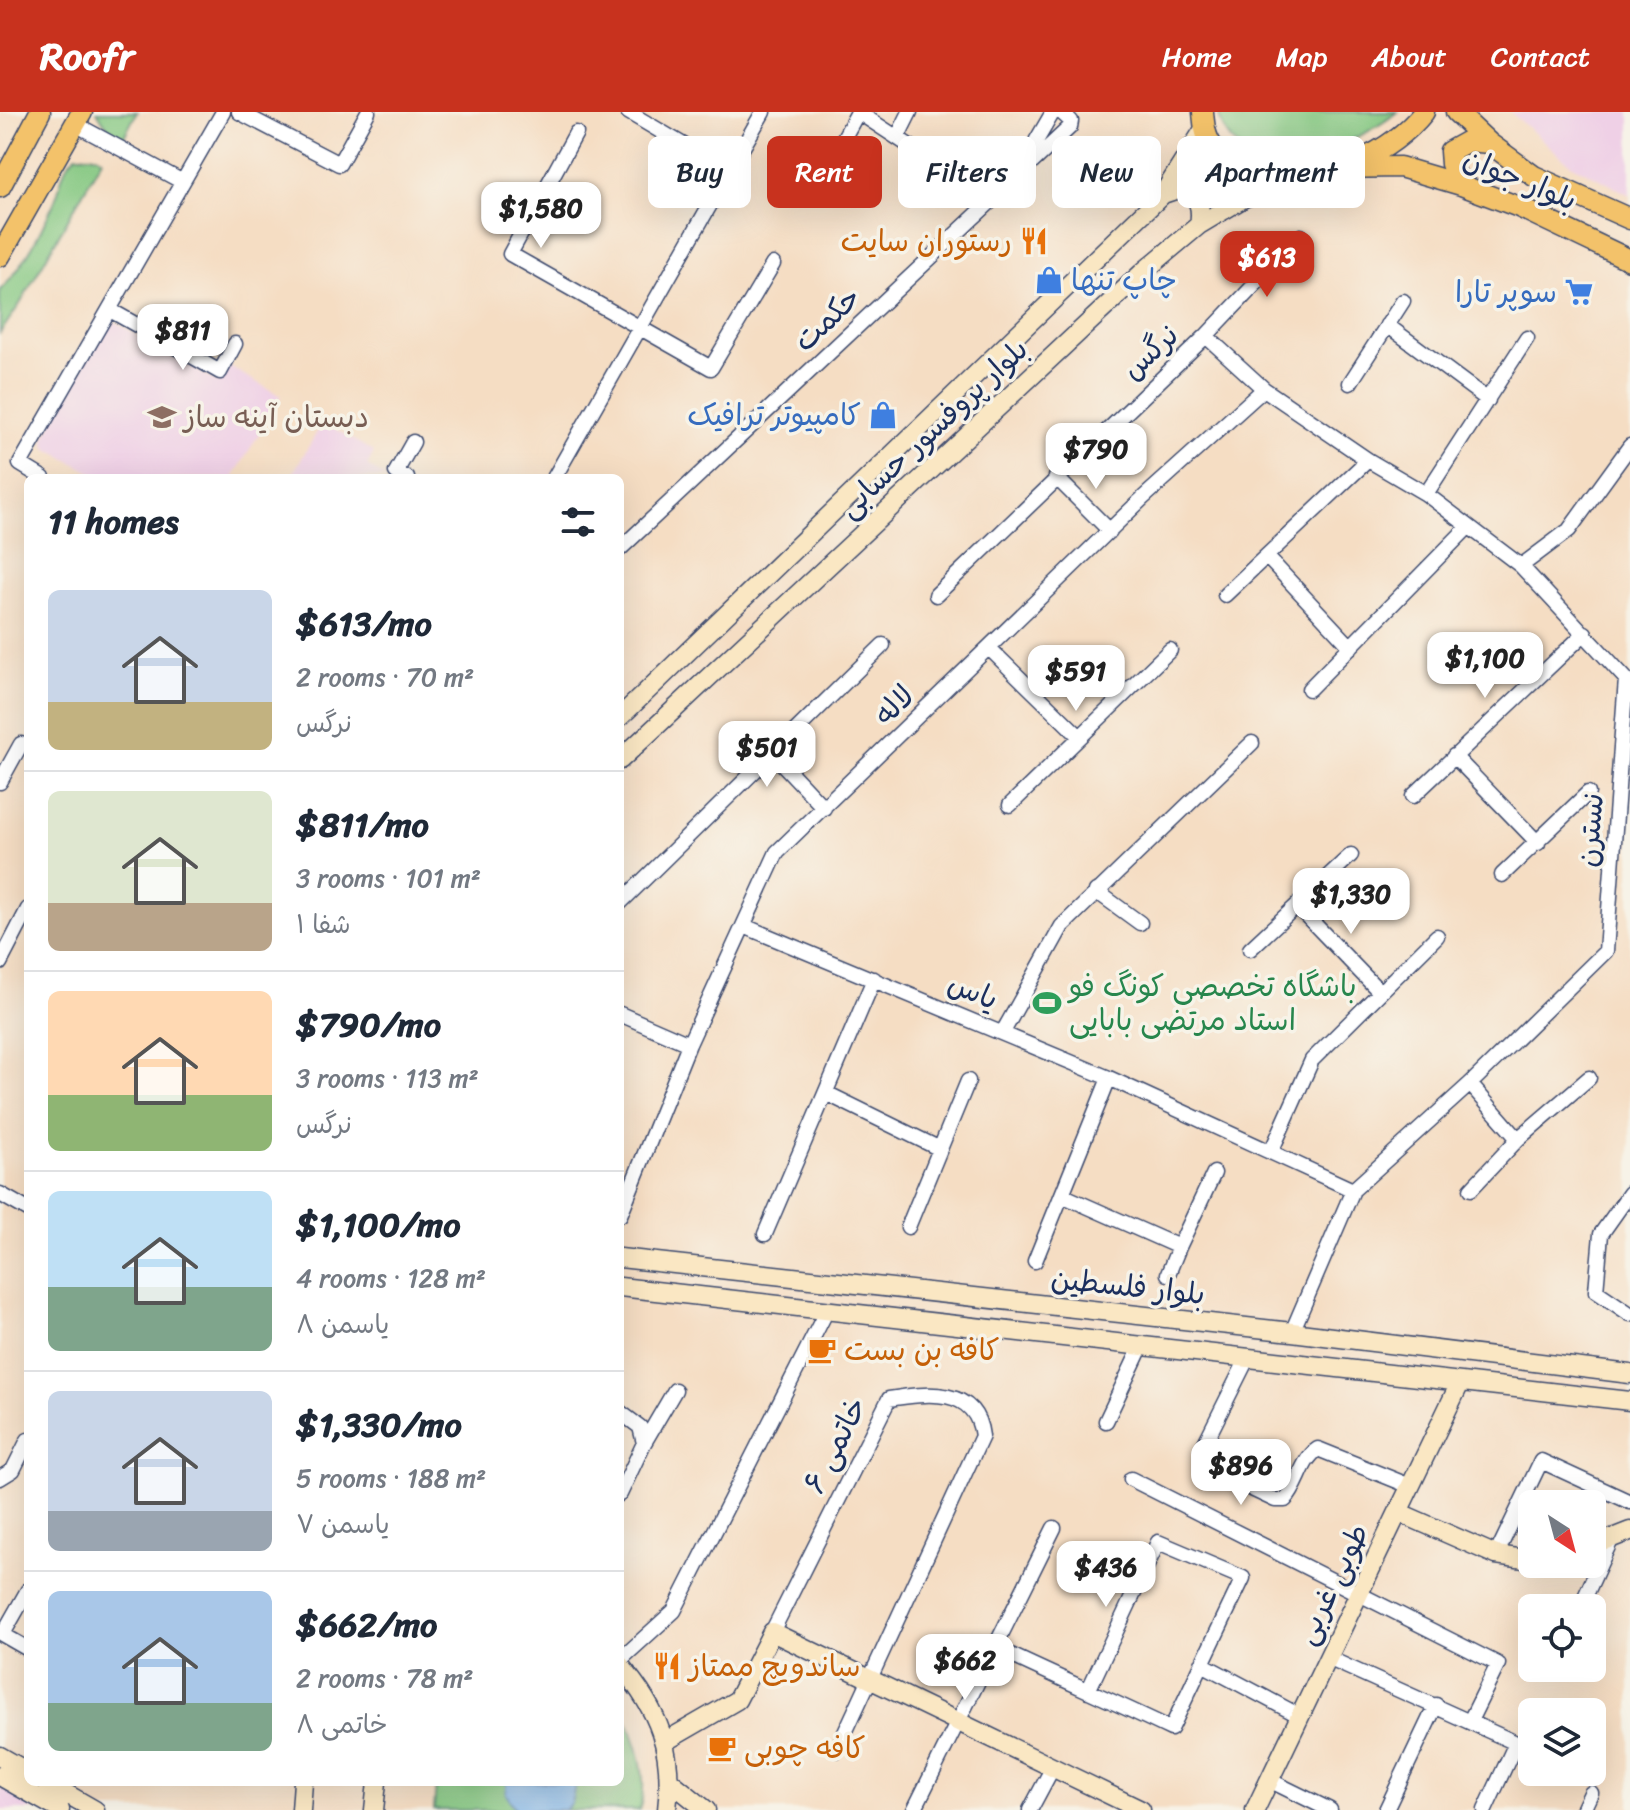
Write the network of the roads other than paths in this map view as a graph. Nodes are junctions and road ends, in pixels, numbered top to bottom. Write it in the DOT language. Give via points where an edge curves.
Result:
graph roads {
  1 [pos="40,112"];
  2 [pos="223,112"];
  3 [pos="239,112"];
  4 [pos="368,112"];
  5 [pos="628,112"];
  6 [pos="763,112"];
  7 [pos="858,112"];
  8 [pos="910,112"];
  9 [pos="1053,112"];
  10 [pos="1061,112"];
  11 [pos="1424,112"];
  12 [pos="1456,112"];
  13 [pos="78,118"];
  14 [pos="1204,120"];
  15 [pos="576,133"];
  16 [pos="668,136"];
  17 [pos="749,136"];
  18 [pos="845,136"];
  19 [pos="898,136"];
  20 [pos="1036,142"];
  21 [pos="1489,143"];
  22 [pos="1365,158"];
  23 [pos="1036,159"];
  24 [pos="1365,168"];
  25 [pos="181,181"];
  26 [pos="1461,185"];
  27 [pos="0,187"];
  28 [pos="1163,194"];
  29 [pos="708,208"];
  30 [pos="983,208"];
  31 [pos="1227,208"];
  32 [pos="1630,219"];
  33 [pos="1199,225"];
  34 [pos="1301,236"];
  35 [pos="0,256"];
  36 [pos="1630,260"];
  37 [pos="773,264"];
  38 [pos="1403,301"];
  39 [pos="110,310"];
  40 [pos="1387,325"];
  41 [pos="639,329"];
  42 [pos="1206,336"];
  43 [pos="1527,338"];
  44 [pos="235,344"];
  45 [pos="1350,383"];
  46 [pos="1264,389"];
  47 [pos="1488,400"];
  48 [pos="413,442"];
  49 [pos="1630,446"];
  50 [pos="1368,460"];
  51 [pos="36,474"];
  52 [pos="400,474"];
  53 [pos="556,474"];
  54 [pos="1056,477"];
  55 [pos="1426,494"];
  56 [pos="1468,527"];
  57 [pos="1110,531"];
  58 [pos="624,545"];
  59 [pos="1267,557"];
  60 [pos="1521,566"];
  61 [pos="936,595"];
  62 [pos="1225,595"];
  63 [pos="1585,633"];
  64 [pos="883,645"];
  65 [pos="1351,647"];
  66 [pos="989,648"];
  67 [pos="1170,650"];
  68 [pos="1628,678"];
  69 [pos="1309,689"];
  70 [pos="624,713"];
  71 [pos="1079,736"];
  72 [pos="1252,743"];
  73 [pos="21,744"];
  74 [pos="774,755"];
  75 [pos="624,756"];
  76 [pos="1454,756"];
  77 [pos="0,782"];
  78 [pos="1588,793"];
  79 [pos="1413,796"];
  80 [pos="1010,805"];
  81 [pos="824,808"];
  82 [pos="1538,843"];
  83 [pos="1351,855"];
  84 [pos="1502,875"];
  85 [pos="1096,891"];
  86 [pos="624,899"];
  87 [pos="1297,906"];
  88 [pos="24,917"];
  89 [pos="1140,923"];
  90 [pos="744,926"];
  91 [pos="1437,936"];
  92 [pos="1250,949"];
  93 [pos="0,963"];
  94 [pos="874,979"];
  95 [pos="1379,991"];
  96 [pos="624,1016"];
  97 [pos="1003,1032"];
  98 [pos="689,1044"];
  99 [pos="1109,1078"];
  100 [pos="1589,1078"];
  101 [pos="968,1081"];
  102 [pos="1470,1084"];
  103 [pos="826,1093"];
  104 [pos="1518,1139"];
  105 [pos="940,1149"];
  106 [pos="1271,1152"];
  107 [pos="1214,1173"];
  108 [pos="1471,1189"];
  109 [pos="1353,1190"];
  110 [pos="1630,1193"];
  111 [pos="0,1194"];
  112 [pos="1064,1196"];
  113 [pos="624,1205"];
  114 [pos="24,1208"];
  115 [pos="908,1227"];
  116 [pos="765,1234"];
  117 [pos="1179,1247"];
  118 [pos="624,1258"];
  119 [pos="1035,1261"];
  120 [pos="1168,1274"];
  121 [pos="624,1287"];
  122 [pos="826,1312"];
  123 [pos="1630,1314"];
  124 [pos="1292,1332"];
  125 [pos="1142,1345"];
  126 [pos="1247,1359"];
  127 [pos="1630,1374"];
  128 [pos="1460,1383"];
  129 [pos="675,1390"];
  130 [pos="1630,1401"];
  131 [pos="624,1415"];
  132 [pos="1106,1421"];
  133 [pos="644,1443"];
  134 [pos="24,1448"];
  135 [pos="0,1478"];
  136 [pos="1131,1479"];
  137 [pos="624,1486"];
  138 [pos="1410,1486"];
  139 [pos="1630,1502"];
  140 [pos="1398,1512"];
  141 [pos="1054,1528"];
  142 [pos="1630,1531"];
  143 [pos="1611,1540"];
  144 [pos="1606,1542"];
  145 [pos="1496,1555"];
  146 [pos="1518,1558"];
  147 [pos="1359,1592"];
  148 [pos="1586,1594"];
  149 [pos="24,1596"];
  150 [pos="772,1632"];
  151 [pos="1,1633"];
  152 [pos="24,1647"];
  153 [pos="996,1648"];
  154 [pos="624,1658"];
  155 [pos="1328,1658"];
  156 [pos="1202,1664"];
  157 [pos="624,1667"];
  158 [pos="869,1679"];
  159 [pos="1088,1691"];
  160 [pos="1436,1705"];
  161 [pos="1300,1716"];
  162 [pos="1470,1721"];
  163 [pos="959,1722"];
  164 [pos="666,1741"];
  165 [pos="837,1750"];
  166 [pos="0,1756"];
  167 [pos="1053,1767"];
  168 [pos="24,1770"];
  169 [pos="0,1776"];
  170 [pos="1269,1780"];
  171 [pos="670,1781"];
  172 [pos="53,1786"];
  173 [pos="303,1786"];
  174 [pos="377,1786"];
  175 [pos="1591,1793"];
  176 [pos="60,1810"];
  177 [pos="95,1810"];
  178 [pos="301,1810"];
  179 [pos="374,1810"];
  180 [pos="667,1810"];
  181 [pos="706,1810"];
  182 [pos="914,1810"];
  183 [pos="1030,1810"];
  184 [pos="1141,1810"];
  185 [pos="1255,1810"];
  186 [pos="1330,1810"];
  187 [pos="1386,1810"];
  188 [pos="1485,1810"];
  189 [pos="1583,1810"];
  1 -- 27 [label="main road"];
  2 -- 25 [label="street"];
  3 -- 4 [label="street" via="339,164"];
  5 -- 16 [label="street"];
  6 -- 17 [label="street"];
  7 -- 18 [label="street"];
  7 -- 19 [label="street"];
  8 -- 19 [label="street"];
  9 -- 20 [label="street"];
  10 -- 23 [label="street, حکمت" via="1070,127"];
  11 -- 22 [label="main road" via="1391,143"];
  12 -- 21 [label="main road, بلوار جوان"];
  13 -- 25 [label="street"];
  13 -- 35 [label="main road"];
  14 -- 28 [label="main road, بلوار پروفسور حسابی"];
  15 -- 41 [label="street" via="510,254"];
  21 -- 26 [label="main road" via="1468,141 1450,151"];
  21 -- 32 [label="main road, بلوار جوان" via="1534,176"];
  24 -- 26 [label="main road, بلوار جوان" via="1400,167"];
  25 -- 39 [label="street"];
  26 -- 36 [label="main road, بلوار جوان"];
  28 -- 33 [label="main road" via="1181,188 1194,196 1201,211"];
  28 -- 70 [label="main road, بلوار پروفسور حسابی"];
  29 -- 41 [label="street"];
  30 -- 58 [label="street, حکمت"];
  31 -- 33 [label="main road, بلوار پروفسور حسابی"];
  33 -- 75 [label="main road, بلوار پروفسور حسابی" via="1089,320"];
  34 -- 42 [label="street"];
  37 -- 41 [label="street" via="711,368"];
  38 -- 40 [label="street"];
  39 -- 44 [label="street" via="220,372"];
  39 -- 51 [label="street" via="20,464"];
  40 -- 45 [label="street"];
  40 -- 47 [label="street"];
  41 -- 53 [label="street"];
  42 -- 46 [label="street, نرگس"];
  42 -- 54 [label="street, نرگس"];
  43 -- 47 [label="street"];
  46 -- 50 [label="street, نسترن"];
  46 -- 57 [label="street, لاله"];
  47 -- 55 [label="street"];
  48 -- 52 [label="street" via="396,472"];
  49 -- 60 [label="street" via="1569,530"];
  50 -- 55 [label="street, نسترن"];
  50 -- 59 [label="street"];
  54 -- 57 [label="street"];
  54 -- 61 [label="street, نرگس"];
  55 -- 56 [label="street, نسترن"];
  56 -- 60 [label="street, نسترن"];
  56 -- 65 [label="street"];
  57 -- 66 [label="street, لاله"];
  59 -- 62 [label="street"];
  59 -- 65 [label="street"];
  60 -- 63 [label="street, نسترن"];
  63 -- 68 [label="street, نسترن"];
  63 -- 76 [label="street"];
  64 -- 74 [label="street"];
  65 -- 69 [label="street"];
  66 -- 71 [label="street"];
  66 -- 81 [label="street, لاله"];
  67 -- 71 [label="street"];
  68 -- 102 [label="street, نسترن" via="1606,951"];
  71 -- 80 [label="street"];
  72 -- 85 [label="street"];
  73 -- 77 [label="street"];
  74 -- 81 [label="street"];
  74 -- 86 [label="street"];
  76 -- 79 [label="street"];
  76 -- 82 [label="street"];
  78 -- 82 [label="street"];
  81 -- 90 [label="street, لاله" via="777,852"];
  82 -- 84 [label="street"];
  83 -- 87 [label="street"];
  85 -- 89 [label="street"];
  85 -- 97 [label="street" via="1062,926"];
  87 -- 92 [label="street"];
  87 -- 95 [label="street"];
  88 -- 93 [label="street"];
  90 -- 94 [label="street, یاس"];
  90 -- 98 [label="street, لاله"];
  91 -- 95 [label="street"];
  94 -- 97 [label="street, یاس"];
  94 -- 103 [label="street"];
  95 -- 106 [label="street" via="1312,1060"];
  96 -- 98 [label="street"];
  97 -- 99 [label="street, یاس"];
  98 -- 113 [label="street, لاله"];
  99 -- 106 [label="street, یاس"];
  99 -- 112 [label="street"];
  100 -- 104 [label="street"];
  101 -- 105 [label="street"];
  102 -- 104 [label="street"];
  102 -- 109 [label="street, نسترن"];
  103 -- 105 [label="street"];
  103 -- 116 [label="street"];
  104 -- 108 [label="street"];
  105 -- 115 [label="street"];
  106 -- 109 [label="street, یاس"];
  107 -- 117 [label="street"];
  109 -- 124 [label="street, نسترن"];
  110 -- 123 [label="street" via="1601,1234 1596,1291"];
  111 -- 114 [label="street"];
  112 -- 117 [label="street"];
  112 -- 119 [label="street"];
  117 -- 120 [label="street"];
  118 -- 124 [label="main road, بلوار فلسطین"];
  121 -- 122 [label="main road, بلوار فلسطین"];
  122 -- 125 [label="main road, بلوار فلسطین"];
  122 -- 154 [label="street" via="674,1611"];
  124 -- 127 [label="main road, بلوار فلسطین"];
  125 -- 126 [label="main road, بلوار فلسطین"];
  125 -- 132 [label="street"];
  126 -- 128 [label="main road, بلوار فلسطین"];
  126 -- 138 [label="street" via="1202,1449 1202,1462 1209,1469 1285,1500 1309,1455 1318,1449"];
  128 -- 130 [label="main road, بلوار فلسطین"];
  128 -- 138 [label="main road, طوبی غربی"];
  129 -- 133 [label="street"];
  131 -- 133 [label="street" via="640,1427"];
  133 -- 137 [label="street"];
  134 -- 135 [label="street" via="13,1470"];
  136 -- 147 [label="street"];
  138 -- 140 [label="main road, طوبی غربی"];
  139 -- 145 [label="street" via="1541,1461"];
  140 -- 145 [label="main road"];
  140 -- 147 [label="main road, طوبی غربی"];
  141 -- 153 [label="street"];
  142 -- 143 [label="main road"];
  143 -- 144 [label="main road"];
  143 -- 148 [label="street"];
  145 -- 146 [label="main road"];
  147 -- 155 [label="main road, طوبی غربی"];
  147 -- 162 [label="street" via="1498,1664"];
  149 -- 151 [label="street"];
  150 -- 158 [label="main road"];
  150 -- 158 [label="street, خاتمی ۶" via="889,1399 939,1394 966,1403 980,1419 982,1436"];
  150 -- 164 [label="main road, خاتمی ۶" via="737,1700"];
  151 -- 152 [label="street"];
  153 -- 159 [label="street"];
  153 -- 163 [label="street"];
  155 -- 160 [label="street"];
  155 -- 161 [label="main road, طوبی غربی"];
  156 -- 159 [label="street" via="1171,1729"];
  156 -- 159 [label="street" via="1243,1578 1158,1542"];
  156 -- 161 [label="street"];
  157 -- 164 [label="main road" via="644,1693"];
  158 -- 163 [label="main road"];
  158 -- 165 [label="street"];
  160 -- 162 [label="street"];
  160 -- 187 [label="street"];
  161 -- 170 [label="main road, طوبی غربی"];
  162 -- 188 [label="street" via="1516,1743"];
  163 -- 167 [label="main road"];
  163 -- 182 [label="street"];
  164 -- 171 [label="main road"];
  166 -- 168 [label="main road"];
  167 -- 183 [label="street"];
  167 -- 184 [label="main road"];
  169 -- 176 [label="main road"];
  170 -- 185 [label="main road, طوبی غربی"];
  170 -- 186 [label="street"];
  171 -- 180 [label="main road"];
  171 -- 181 [label="main road"];
  172 -- 177 [label="main road"];
  173 -- 178 [label="main road"];
  174 -- 179 [label="main road"];
  175 -- 189 [label="street"];
}
